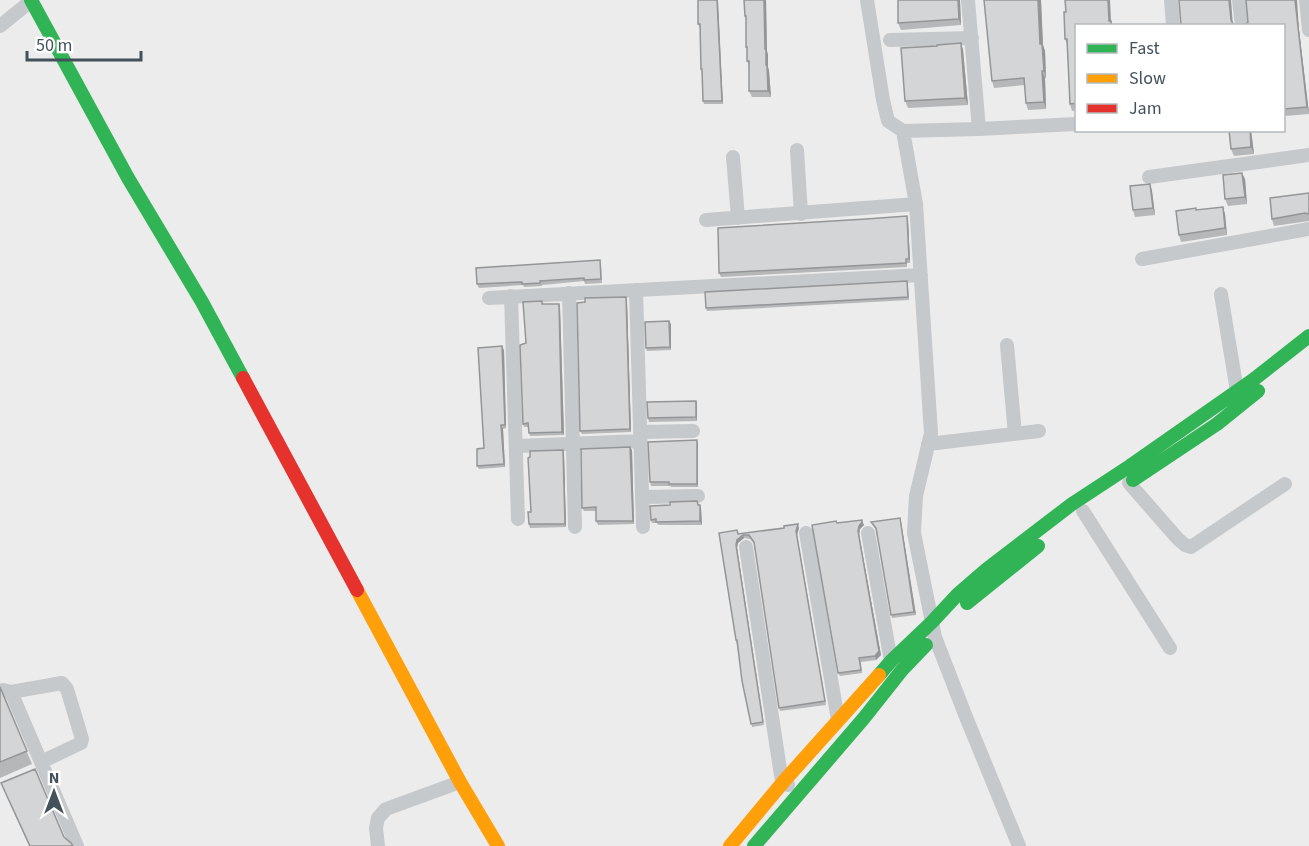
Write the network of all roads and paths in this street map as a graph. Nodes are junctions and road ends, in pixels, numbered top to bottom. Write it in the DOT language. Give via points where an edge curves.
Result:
graph roads {
  1 [pos="31,0"];
  2 [pos="867,0"];
  3 [pos="968,0"];
  4 [pos="1171,0"];
  5 [pos="1239,0"];
  6 [pos="1306,0"];
  7 [pos="1173,24"];
  8 [pos="1242,24"];
  9 [pos="0,26"];
  10 [pos="1309,30"];
  11 [pos="972,38"];
  12 [pos="890,40"];
  13 [pos="1075,124"];
  14 [pos="979,129"];
  15 [pos="903,131"];
  16 [pos="796,150"];
  17 [pos="1309,155"];
  18 [pos="733,157"];
  19 [pos="1149,177"];
  20 [pos="916,204"];
  21 [pos="801,214"];
  22 [pos="738,218"];
  23 [pos="706,220"];
  24 [pos="1309,229"];
  25 [pos="1142,259"];
  26 [pos="921,275"];
  27 [pos="636,290"];
  28 [pos="569,293"];
  29 [pos="1221,294"];
  30 [pos="511,296"];
  31 [pos="489,298"];
  32 [pos="1309,336"];
  33 [pos="1007,345"];
  34 [pos="1309,349"];
  35 [pos="1237,391"];
  36 [pos="693,431"];
  37 [pos="1039,431"];
  38 [pos="1015,434"];
  39 [pos="641,436"];
  40 [pos="573,443"];
  41 [pos="928,444"];
  42 [pos="516,446"];
  43 [pos="1129,483"];
  44 [pos="1285,484"];
  45 [pos="698,496"];
  46 [pos="642,497"];
  47 [pos="1083,511"];
  48 [pos="518,519"];
  49 [pos="575,527"];
  50 [pos="643,527"];
  51 [pos="806,533"];
  52 [pos="868,533"];
  53 [pos="746,547"];
  54 [pos="932,622"];
  55 [pos="935,637"];
  56 [pos="1170,648"];
  57 [pos="891,661"];
  58 [pos="5,692"];
  59 [pos="838,720"];
  60 [pos="39,768"];
  61 [pos="784,781"];
  62 [pos="460,782"];
  63 [pos="798,794"];
  64 [pos="77,846"];
  65 [pos="378,846"];
  66 [pos="498,846"];
  67 [pos="730,846"];
  68 [pos="754,846"];
  69 [pos="1019,846"];
  1 -- 9 [label="street"];
  1 -- 62 [label="street" via="128,178 208,313"];
  2 -- 15 [label="street" via="888,121"];
  3 -- 11 [label="street"];
  4 -- 7 [label="street"];
  5 -- 8 [label="street"];
  6 -- 10 [label="street"];
  11 -- 12 [label="street"];
  11 -- 14 [label="street"];
  13 -- 14 [label="street"];
  14 -- 15 [label="street"];
  15 -- 20 [label="street"];
  16 -- 21 [label="street"];
  17 -- 19 [label="street"];
  18 -- 22 [label="street"];
  20 -- 21 [label="street"];
  20 -- 26 [label="street"];
  21 -- 22 [label="street"];
  22 -- 23 [label="street"];
  24 -- 25 [label="street"];
  26 -- 27 [label="street"];
  26 -- 41 [label="street" via="931,433"];
  27 -- 28 [label="street"];
  27 -- 39 [label="street"];
  28 -- 30 [label="street"];
  28 -- 40 [label="street"];
  29 -- 35 [label="street"];
  30 -- 31 [label="street"];
  30 -- 42 [label="street"];
  32 -- 35 [label="street"];
  33 -- 38 [label="street"];
  34 -- 43 [label="street" via="1217,424"];
  35 -- 54 [label="street" via="1071,504 987,569"];
  36 -- 39 [label="street"];
  37 -- 38 [label="street"];
  38 -- 41 [label="street"];
  39 -- 40 [label="street"];
  39 -- 46 [label="street"];
  40 -- 42 [label="street"];
  40 -- 49 [label="street"];
  41 -- 54 [label="street" via="916,496 914,533"];
  42 -- 48 [label="street"];
  43 -- 44 [label="street" via="1178,539 1191,547"];
  43 -- 47 [label="street"];
  45 -- 46 [label="street"];
  46 -- 50 [label="street"];
  47 -- 55 [label="street" via="972,598"];
  47 -- 56 [label="street"];
  51 -- 59 [label="street"];
  52 -- 57 [label="street"];
  53 -- 61 [label="street"];
  54 -- 55 [label="street"];
  54 -- 57 [label="street"];
  55 -- 63 [label="street" via="902,670"];
  55 -- 69 [label="street"];
  57 -- 59 [label="street"];
  58 -- 60 [label="street"];
  58 -- 60 [label="street" via="62,683 67,688 81,743"];
  59 -- 61 [label="street"];
  60 -- 64 [label="street"];
  61 -- 63 [label="street"];
  61 -- 67 [label="street"];
  62 -- 65 [label="street" via="386,810 378,818"];
  62 -- 66 [label="street"];
  63 -- 68 [label="street"];
}
